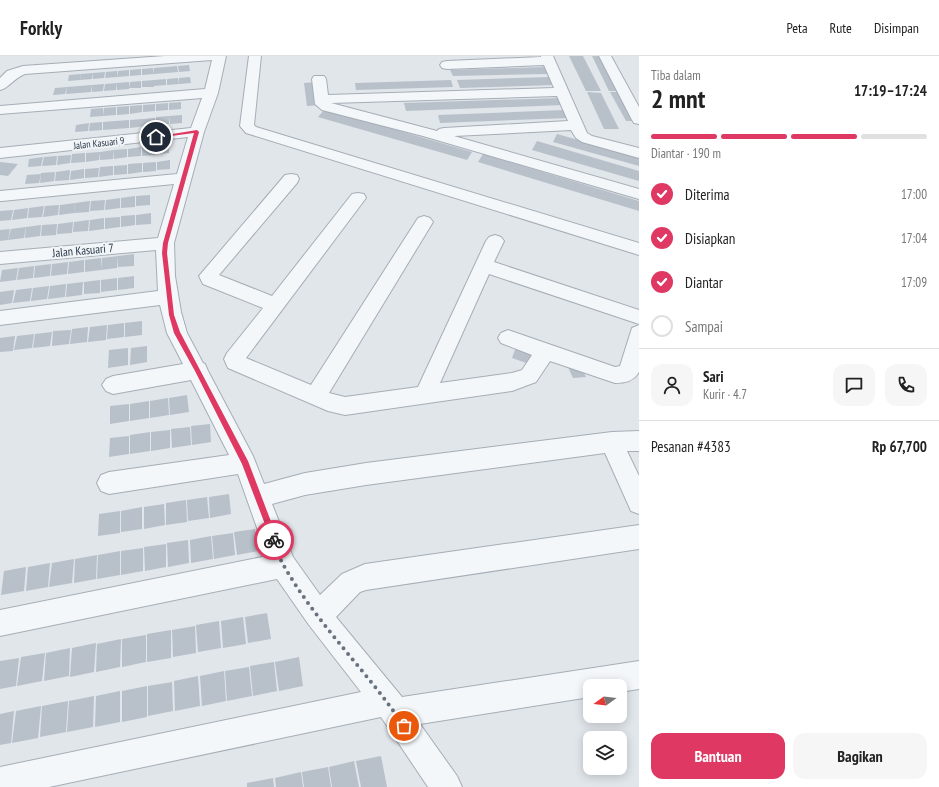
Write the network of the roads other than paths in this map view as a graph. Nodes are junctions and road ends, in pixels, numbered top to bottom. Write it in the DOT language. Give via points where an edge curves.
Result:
graph roads {
  1 [pos="220,56"];
  2 [pos="224,56"];
  3 [pos="255,56"];
  4 [pos="605,56"];
  5 [pos="619,56"];
  6 [pos="163,58"];
  7 [pos="548,58"];
  8 [pos="447,65"];
  9 [pos="319,79"];
  10 [pos="0,86"];
  11 [pos="563,92"];
  12 [pos="211,93"];
  13 [pos="639,95"];
  14 [pos="322,100"];
  15 [pos="0,110"];
  16 [pos="639,120"];
  17 [pos="576,125"];
  18 [pos="197,132"];
  19 [pos="428,133"];
  20 [pos="639,153"];
  21 [pos="0,154"];
  22 [pos="184,178"];
  23 [pos="291,179"];
  24 [pos="639,194"];
  25 [pos="2,196"];
  26 [pos="358,198"];
  27 [pos="424,222"];
  28 [pos="495,241"];
  29 [pos="165,243"];
  30 [pos="639,250"];
  31 [pos="0,258"];
  32 [pos="484,265"];
  33 [pos="169,297"];
  34 [pos="275,305"];
  35 [pos="639,317"];
  36 [pos="0,318"];
  37 [pos="639,333"];
  38 [pos="508,338"];
  39 [pos="546,351"];
  40 [pos="198,370"];
  41 [pos="113,385"];
  42 [pos="426,394"];
  43 [pos="316,396"];
  44 [pos="639,441"];
  45 [pos="612,442"];
  46 [pos="245,463"];
  47 [pos="110,483"];
  48 [pos="259,496"];
  49 [pos="639,503"];
  50 [pos="639,537"];
  51 [pos="283,565"];
  52 [pos="318,616"];
  53 [pos="0,623"];
  54 [pos="639,675"];
  55 [pos="391,707"];
  56 [pos="0,782"];
  57 [pos="446,787"];
  1 -- 2 [label="street"];
  1 -- 6 [label="street"];
  1 -- 12 [label="street"];
  3 -- 30 [label="street" via="247,126 251,130"];
  4 -- 16 [label="street"];
  5 -- 13 [label="street"];
  6 -- 10 [label="street" via="23,70 12,74"];
  7 -- 8 [label="street"];
  7 -- 11 [label="street"];
  9 -- 14 [label="street"];
  11 -- 14 [label="street"];
  11 -- 17 [label="street"];
  12 -- 15 [label="street"];
  12 -- 18 [label="street"];
  14 -- 19 [label="street" via="322,104 327,106"];
  17 -- 19 [label="street"];
  17 -- 20 [label="street" via="585,138"];
  18 -- 21 [label="street, Jalan Kasuari 9"];
  18 -- 22 [label="street"];
  19 -- 24 [label="street"];
  22 -- 25 [label="street"];
  22 -- 29 [label="street"];
  23 -- 34 [label="street" via="208,276"];
  26 -- 34 [label="street"];
  27 -- 43 [label="street"];
  28 -- 32 [label="street"];
  29 -- 31 [label="street, Jalan Kasuari 7"];
  29 -- 33 [label="street"];
  32 -- 35 [label="street"];
  32 -- 42 [label="street"];
  33 -- 36 [label="street"];
  33 -- 40 [label="street" via="177,333"];
  34 -- 43 [label="street" via="234,362"];
  37 -- 39 [label="street" via="629,371 624,374 615,375"];
  38 -- 39 [label="street"];
  39 -- 42 [label="street" via="529,376 524,379"];
  40 -- 41 [label="street"];
  40 -- 46 [label="street"];
  42 -- 43 [label="street" via="340,406"];
  44 -- 45 [label="street"];
  45 -- 48 [label="street" via="366,474 305,484"];
  45 -- 49 [label="street"];
  46 -- 47 [label="street"];
  46 -- 48 [label="street"];
  48 -- 51 [label="street"];
  50 -- 52 [label="street" via="365,577 351,583"];
  51 -- 52 [label="street"];
  51 -- 53 [label="street"];
  52 -- 55 [label="street"];
  54 -- 55 [label="street"];
  55 -- 56 [label="street"];
  55 -- 57 [label="street"];
}
